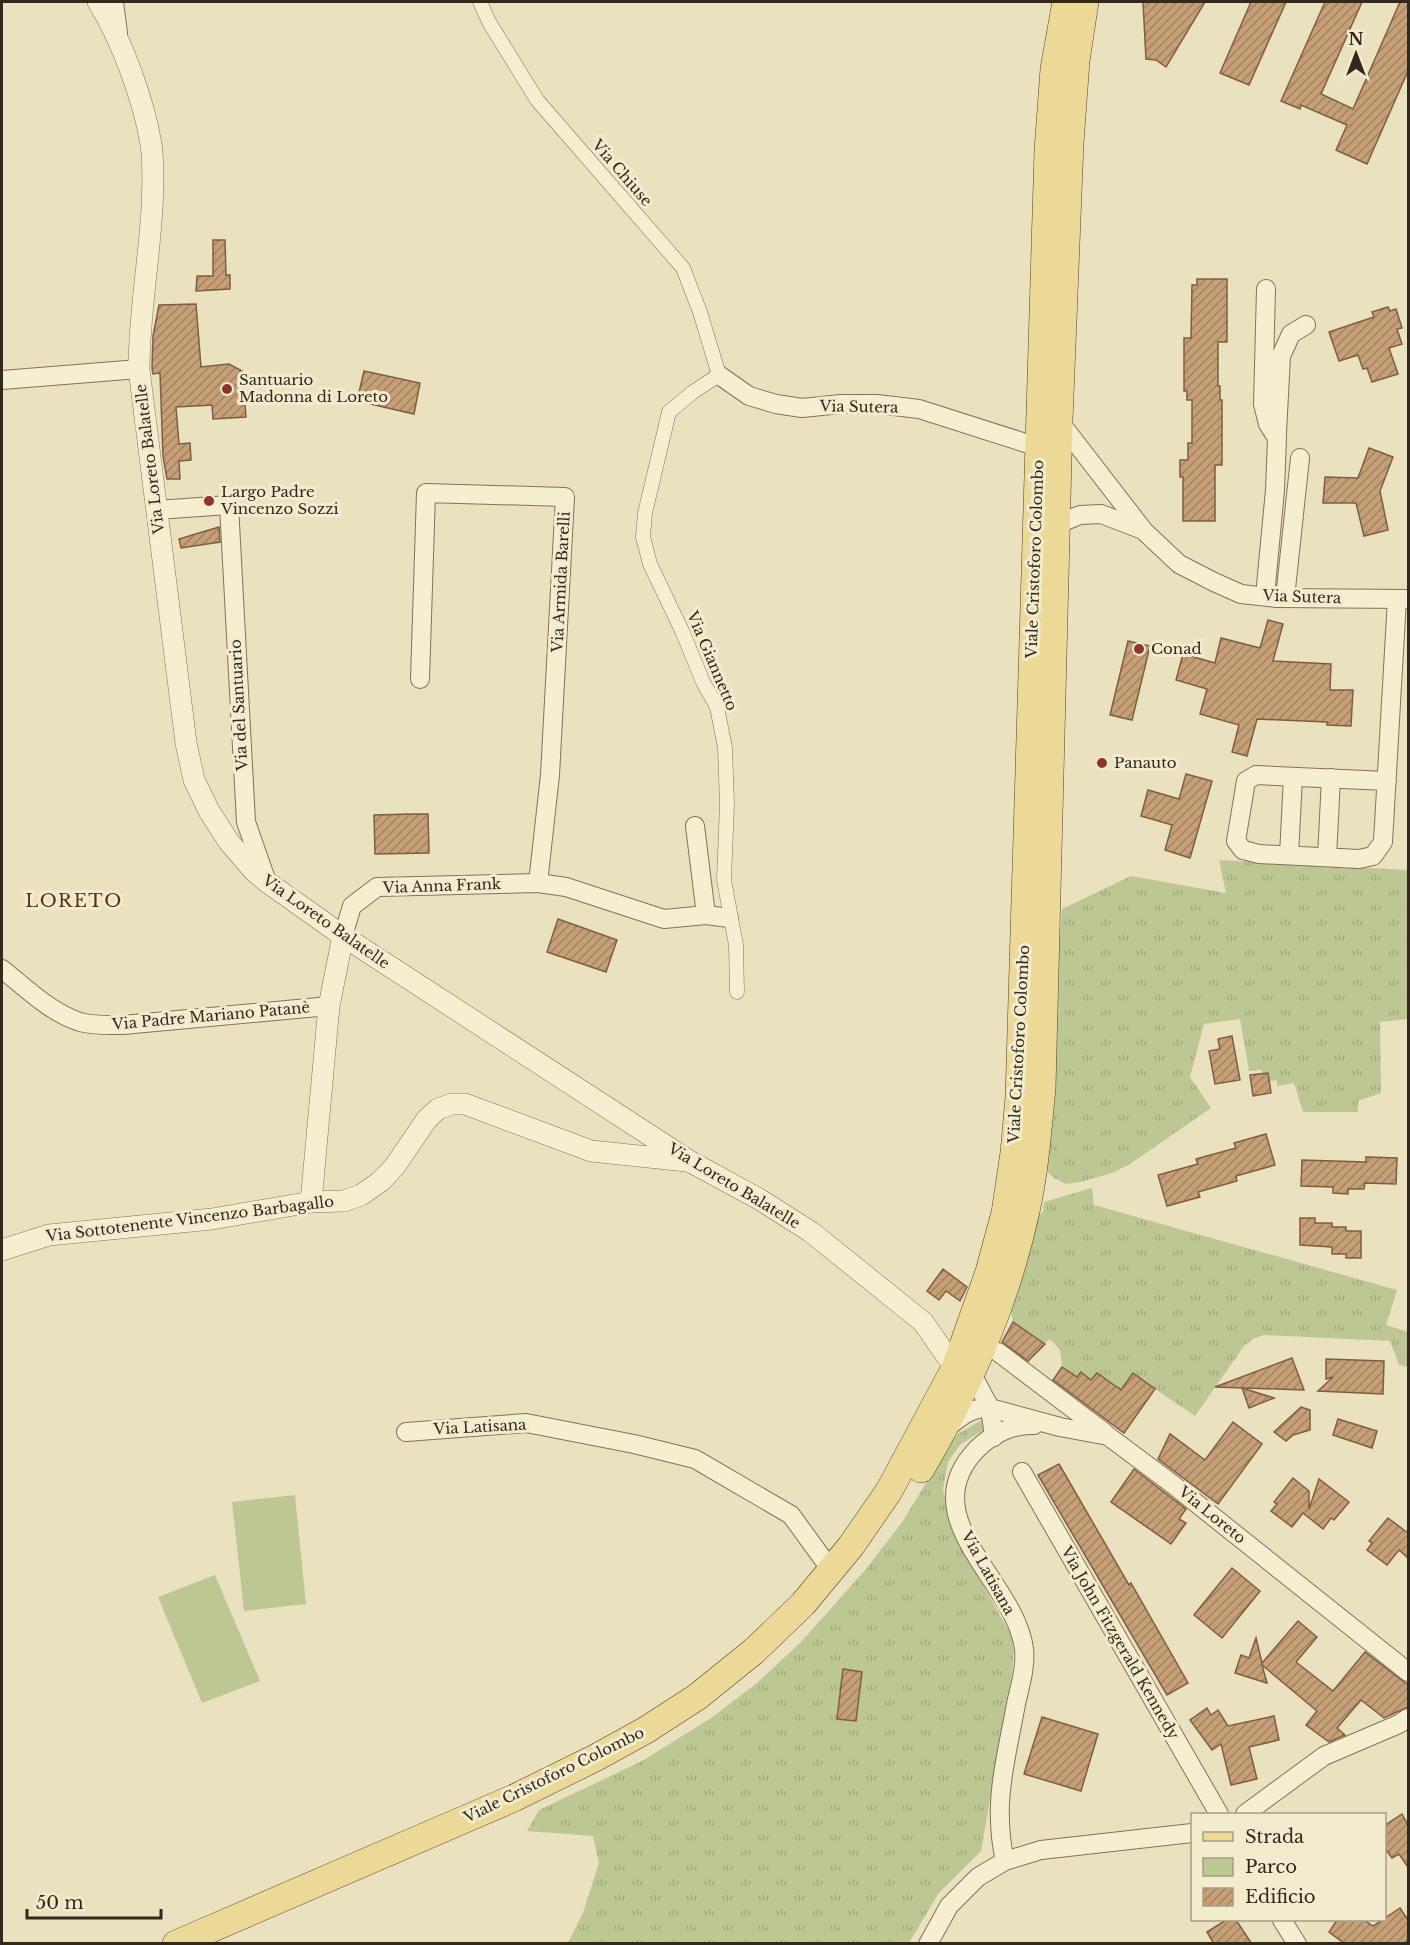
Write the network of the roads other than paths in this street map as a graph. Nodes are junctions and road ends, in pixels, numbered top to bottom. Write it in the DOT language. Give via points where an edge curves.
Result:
graph roads {
  1 [pos="98,2"];
  2 [pos="114,2"];
  3 [pos="480,2"];
  4 [pos="1085,2"];
  5 [pos="1064,7"];
  6 [pos="120,47"];
  7 [pos="1266,289"];
  8 [pos="1306,325"];
  9 [pos="139,369"];
  10 [pos="719,375"];
  11 [pos="2,380"];
  12 [pos="1059,421"];
  13 [pos="1276,438"];
  14 [pos="1038,447"];
  15 [pos="1300,458"];
  16 [pos="156,510"];
  17 [pos="1058,524"];
  18 [pos="1144,531"];
  19 [pos="1265,596"];
  20 [pos="1285,598"];
  21 [pos="1403,599"];
  22 [pos="420,679"];
  23 [pos="1293,777"];
  24 [pos="1331,778"];
  25 [pos="1387,781"];
  26 [pos="695,826"];
  27 [pos="1289,855"];
  28 [pos="1327,857"];
  29 [pos="267,882"];
  30 [pos="538,883"];
  31 [pos="706,915"];
  32 [pos="729,918"];
  33 [pos="343,936"];
  34 [pos="2,969"];
  35 [pos="737,992"];
  36 [pos="329,1006"];
  37 [pos="691,1162"];
  38 [pos="311,1202"];
  39 [pos="2,1250"];
  40 [pos="998,1352"];
  41 [pos="964,1371"];
  42 [pos="990,1408"];
  43 [pos="1060,1427"];
  44 [pos="406,1432"];
  45 [pos="942,1433"];
  46 [pos="1108,1436"];
  47 [pos="994,1437"];
  48 [pos="1022,1472"];
  49 [pos="831,1570"];
  50 [pos="1408,1672"];
  51 [pos="1408,1718"];
  52 [pos="1218,1813"];
  53 [pos="1248,1813"];
  54 [pos="1191,1833"];
  55 [pos="1005,1861"];
  56 [pos="1283,1921"];
  57 [pos="176,1944"];
  58 [pos="203,1944"];
  59 [pos="928,1944"];
  60 [pos="1297,1944"];
  1 -- 6 [label="street, Via Loreto Balatelle"];
  2 -- 6 [label="street"];
  3 -- 10 [label="street, Via Chiuse" via="537,100 682,268"];
  4 -- 12 [label="main road, Viale Cristoforo Colombo" via="1070,143"];
  5 -- 14 [label="main road, Viale Cristoforo Colombo" via="1054,69 1048,150"];
  6 -- 9 [label="street, Via Loreto Balatelle" via="151,143 152,210"];
  7 -- 13 [label="street" via="1263,404"];
  8 -- 13 [label="street" via="1291,334 1281,356"];
  9 -- 11 [label="street"];
  9 -- 16 [label="street, Via Loreto Balatelle"];
  10 -- 14 [label="street, Via Sutera" via="749,396 776,404 802,408 877,404 919,409"];
  10 -- 32 [label="street, Via Giannetto" via="669,412 643,537 650,564 717,707 725,748 724,880"];
  12 -- 17 [label="main road, Viale Cristoforo Colombo"];
  12 -- 18 [label="street"];
  13 -- 19 [label="street"];
  14 -- 41 [label="main road, Viale Cristoforo Colombo" via="1019,1097 1005,1214"];
  15 -- 20 [label="street"];
  16 -- 29 [label="street, Via Loreto Balatelle" via="180,706 194,780 208,811 229,842"];
  16 -- 29 [label="street, Via del Santuario" via="229,506 246,822"];
  17 -- 18 [label="street" via="1080,515 1101,514"];
  17 -- 41 [label="main road, Viale Cristoforo Colombo" via="1042,1088 1037,1147 1012,1271"];
  18 -- 19 [label="street, Via Sutera" via="1179,564 1241,594"];
  19 -- 20 [label="street, Via Sutera"];
  20 -- 21 [label="street, Via Sutera"];
  21 -- 25 [label="street"];
  22 -- 30 [label="street, Via Armida Barelli" via="426,493 565,497 550,775"];
  23 -- 24 [label="street"];
  23 -- 27 [label="street"];
  23 -- 27 [label="street" via="1256,775 1246,781 1236,841 1243,850"];
  24 -- 25 [label="street"];
  24 -- 28 [label="street"];
  25 -- 28 [label="street" via="1383,842 1373,856"];
  26 -- 31 [label="street"];
  27 -- 28 [label="street"];
  29 -- 33 [label="street, Via Loreto Balatelle"];
  30 -- 31 [label="street, Via Anna Frank" via="566,887 664,919"];
  30 -- 33 [label="street, Via Anna Frank" via="377,887 352,906"];
  31 -- 32 [label="street, Via Anna Frank"];
  32 -- 35 [label="street, Via Giannetto" via="736,945"];
  33 -- 36 [label="street, Via Anna Frank"];
  33 -- 37 [label="street, Via Loreto Balatelle"];
  34 -- 36 [label="street, Via Padre Mariano Patanè" via="61,1014 100,1025"];
  36 -- 38 [label="street, Via Anna Frank"];
  37 -- 38 [label="street, Via Sottotenente Vincenzo Barbagallo" via="591,1151 465,1104 452,1104 427,1119 395,1166 361,1195 344,1201"];
  37 -- 41 [label="street, Via Loreto Balatelle" via="812,1232 923,1322"];
  38 -- 39 [label="street, Via Sottotenente Vincenzo Barbagallo" via="212,1219 49,1235"];
  40 -- 46 [label="street"];
  41 -- 42 [label="street"];
  41 -- 45 [label="main road, Viale Cristoforo Colombo"];
  41 -- 49 [label="main road, Viale Cristoforo Colombo" via="889,1491"];
  42 -- 43 [label="street, Via Loreto"];
  42 -- 45 [label="street" via="971,1410"];
  42 -- 47 [label="street"];
  43 -- 46 [label="street, Via Loreto"];
  43 -- 47 [label="street, Via Latisana" via="1025,1424"];
  44 -- 49 [label="street, Via Latisana" via="526,1423 695,1459 791,1515"];
  45 -- 58 [label="main road, Viale Cristoforo Colombo" via="866,1552 809,1618 710,1706 611,1766"];
  46 -- 50 [label="street, Via Loreto"];
  47 -- 55 [label="street, Via Latisana" via="966,1461 958,1475 955,1495 966,1539 1002,1595 1024,1650 998,1809"];
  48 -- 52 [label="street, Via John Fitzgerald Kennedy"];
  49 -- 57 [label="main road, Viale Cristoforo Colombo" via="803,1604 754,1651 697,1697 646,1730 514,1798"];
  51 -- 53 [label="street" via="1324,1756"];
  54 -- 55 [label="street" via="1041,1850"];
  55 -- 59 [label="street" via="978,1877 949,1906"];
  56 -- 60 [label="street"];
}
